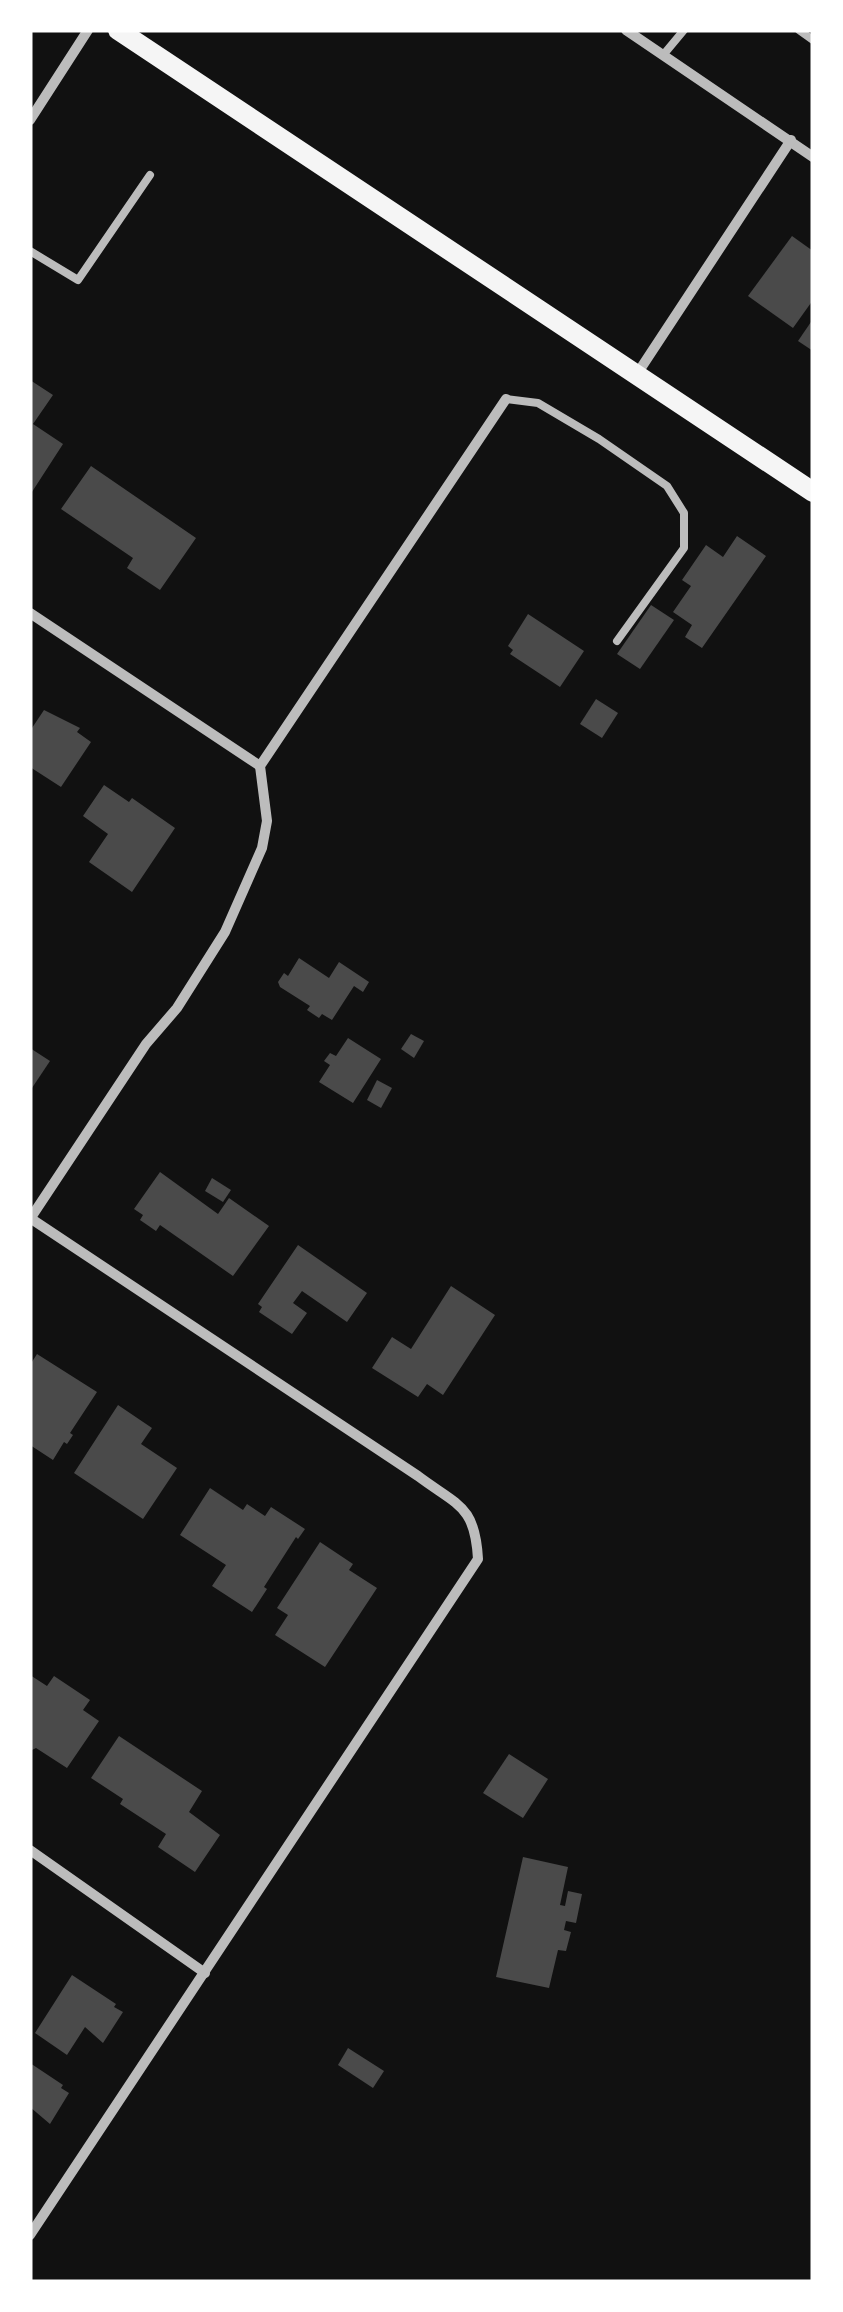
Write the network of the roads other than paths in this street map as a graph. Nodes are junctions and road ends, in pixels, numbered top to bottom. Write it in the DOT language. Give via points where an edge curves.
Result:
graph roads {
  1 [pos="88,30"];
  2 [pos="118,30"];
  3 [pos="626,30"];
  4 [pos="684,30"];
  5 [pos="799,30"];
  6 [pos="813,40"];
  7 [pos="664,54"];
  8 [pos="30,120"];
  9 [pos="791,140"];
  10 [pos="813,157"];
  11 [pos="150,175"];
  12 [pos="30,251"];
  13 [pos="636,374"];
  14 [pos="506,399"];
  15 [pos="813,492"];
  16 [pos="30,613"];
  17 [pos="617,641"];
  18 [pos="260,766"];
  19 [pos="30,1218"];
  20 [pos="30,1850"];
  21 [pos="205,1972"];
  22 [pos="30,2235"];
  1 -- 8 [label="street"];
  2 -- 13 [label="main road"];
  3 -- 7 [label="street"];
  4 -- 7 [label="lane"];
  5 -- 6 [label="lane"];
  7 -- 9 [label="street"];
  9 -- 10 [label="street"];
  9 -- 13 [label="street"];
  11 -- 12 [label="lane" via="78,280"];
  13 -- 15 [label="main road"];
  14 -- 17 [label="lane" via="538,402 600,439 667,486 684,513 684,548"];
  14 -- 18 [label="street"];
  16 -- 18 [label="street"];
  18 -- 19 [label="street" via="267,821 262,848 225,932"];
  19 -- 21 [label="street" via="418,1476 467,1513 476,1528 478,1558"];
  20 -- 21 [label="street"];
  21 -- 22 [label="street"];
}
